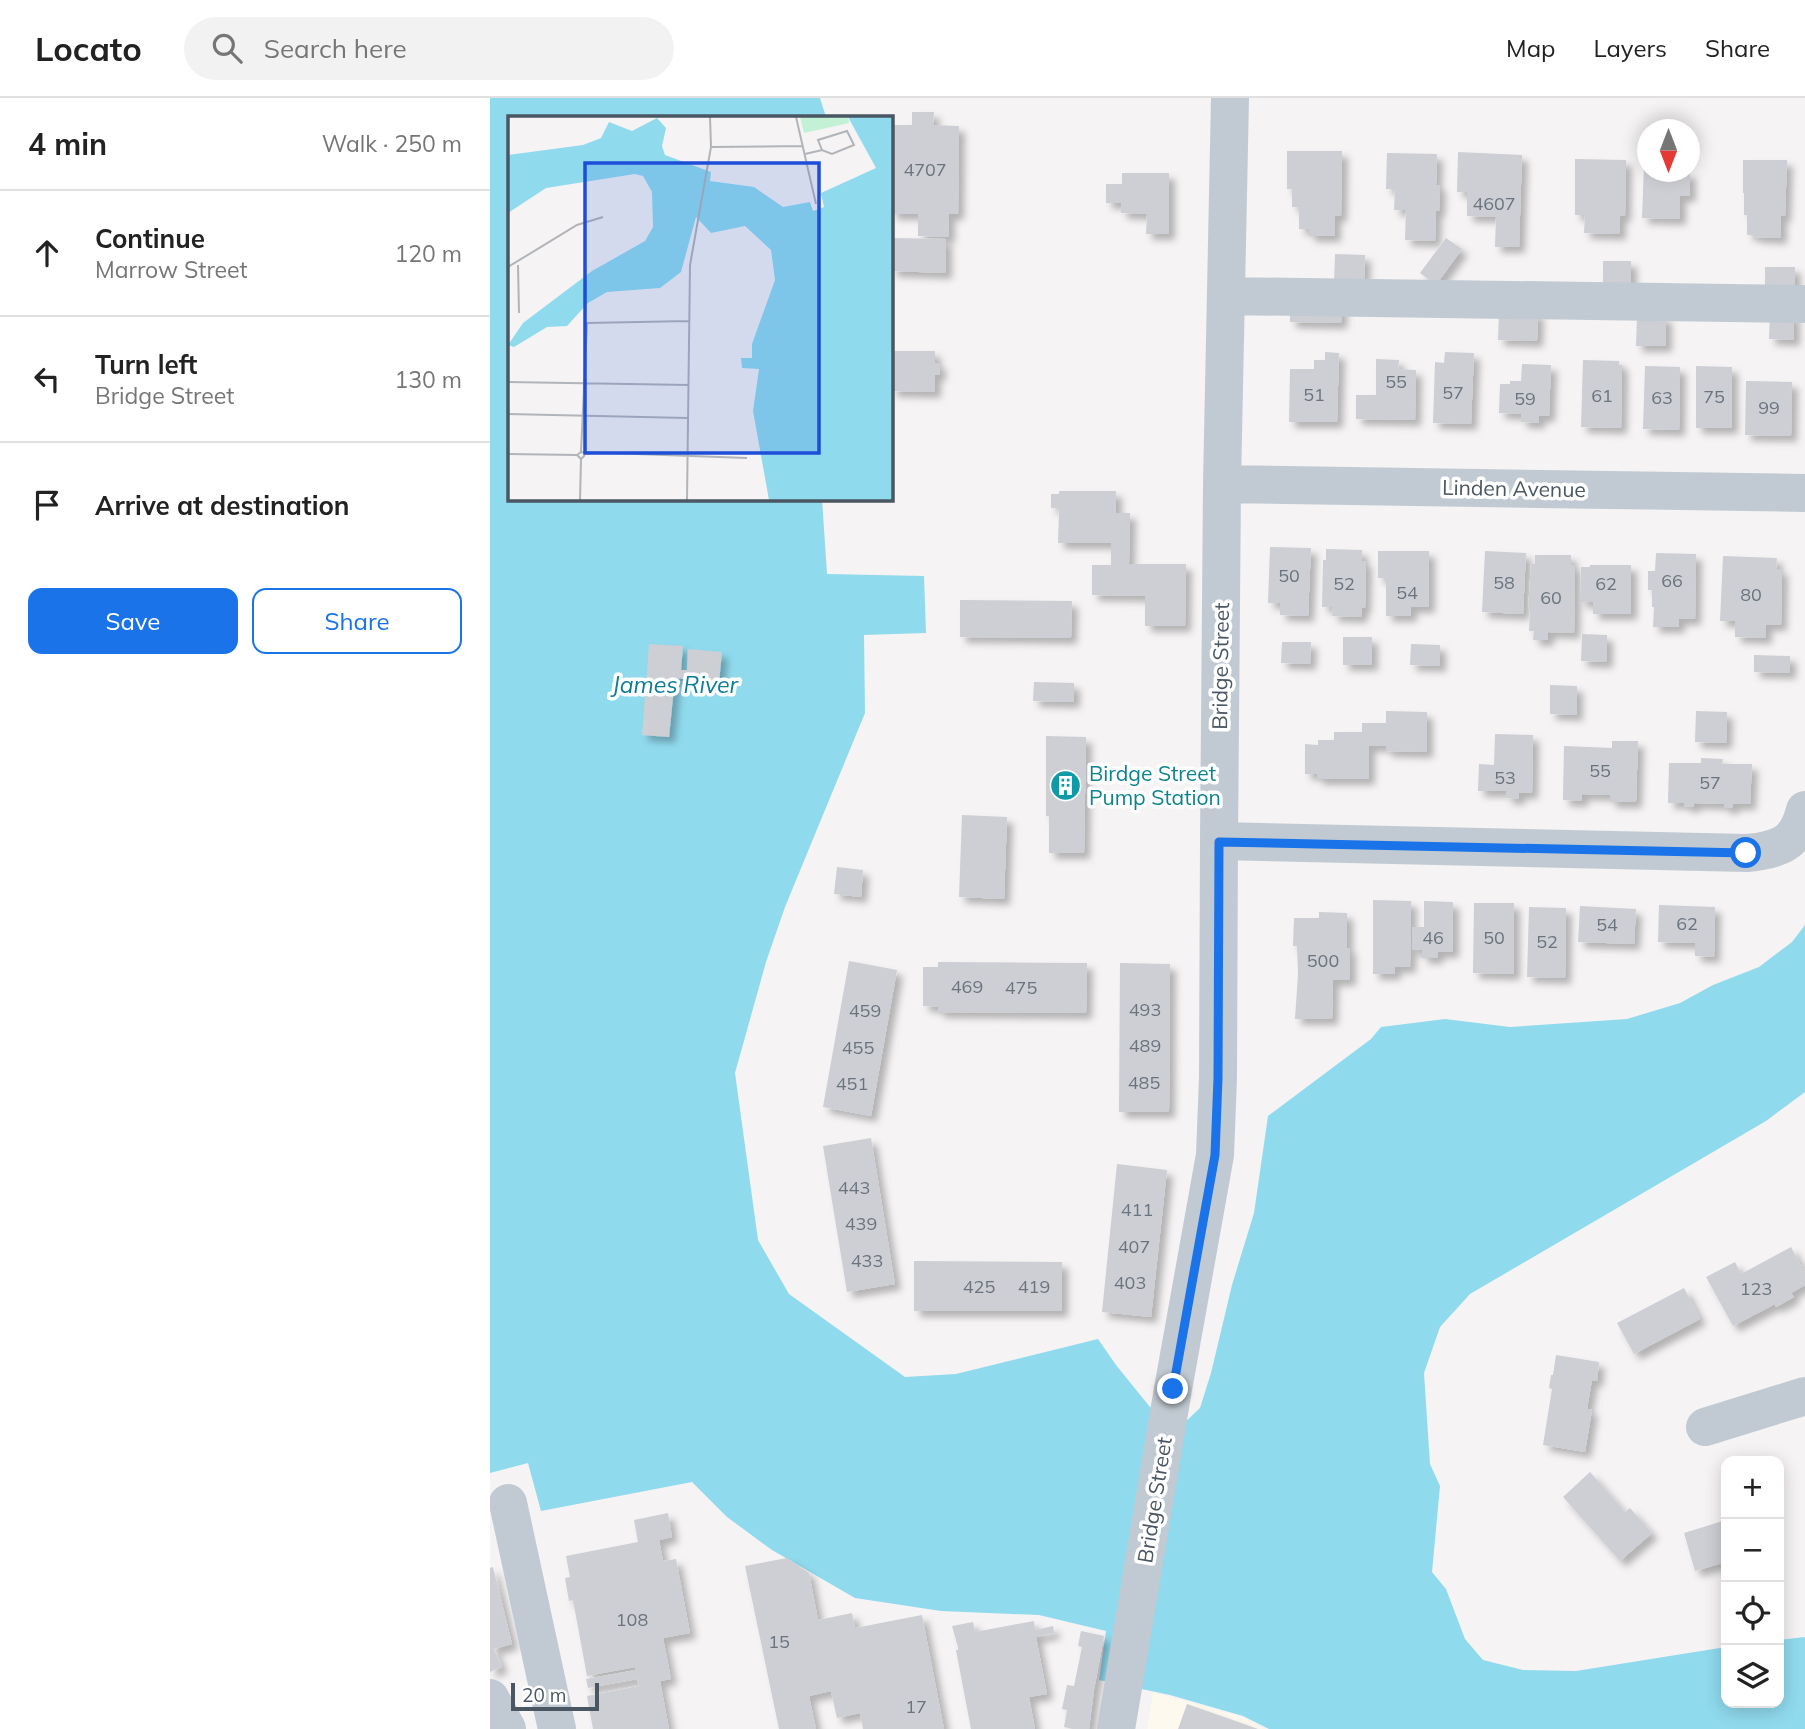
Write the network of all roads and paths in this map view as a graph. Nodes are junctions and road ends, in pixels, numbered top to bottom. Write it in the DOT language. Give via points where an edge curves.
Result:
graph roads {
  1 [pos="1230,98"];
  2 [pos="1226,296"];
  3 [pos="1805,304"];
  4 [pos="1223,484"];
  5 [pos="1805,493"];
  6 [pos="1805,810"];
  7 [pos="1219,842"];
  8 [pos="1805,1396"];
  9 [pos="1704,1427"];
  10 [pos="508,1503"];
  11 [pos="539,1646"];
  12 [pos="490,1698"];
  13 [pos="1119,1715"];
  14 [pos="507,1729"];
  15 [pos="526,1729"];
  16 [pos="557,1729"];
  1 -- 2 [label="street, Bridge Street"];
  2 -- 3 [label="street"];
  2 -- 4 [label="street, Bridge Street"];
  4 -- 5 [label="street, Linden Avenue"];
  4 -- 7 [label="street, Bridge Street"];
  6 -- 7 [label="street" via="1797,833 1788,841 1763,852 1746,853"];
  7 -- 13 [label="street, Bridge Street" via="1215,1155"];
  8 -- 9 [label="street"];
  10 -- 11 [label="street"];
  11 -- 15 [label="street" via="515,1659 529,1722"];
  11 -- 16 [label="street"];
  12 -- 14 [label="street"];
}
